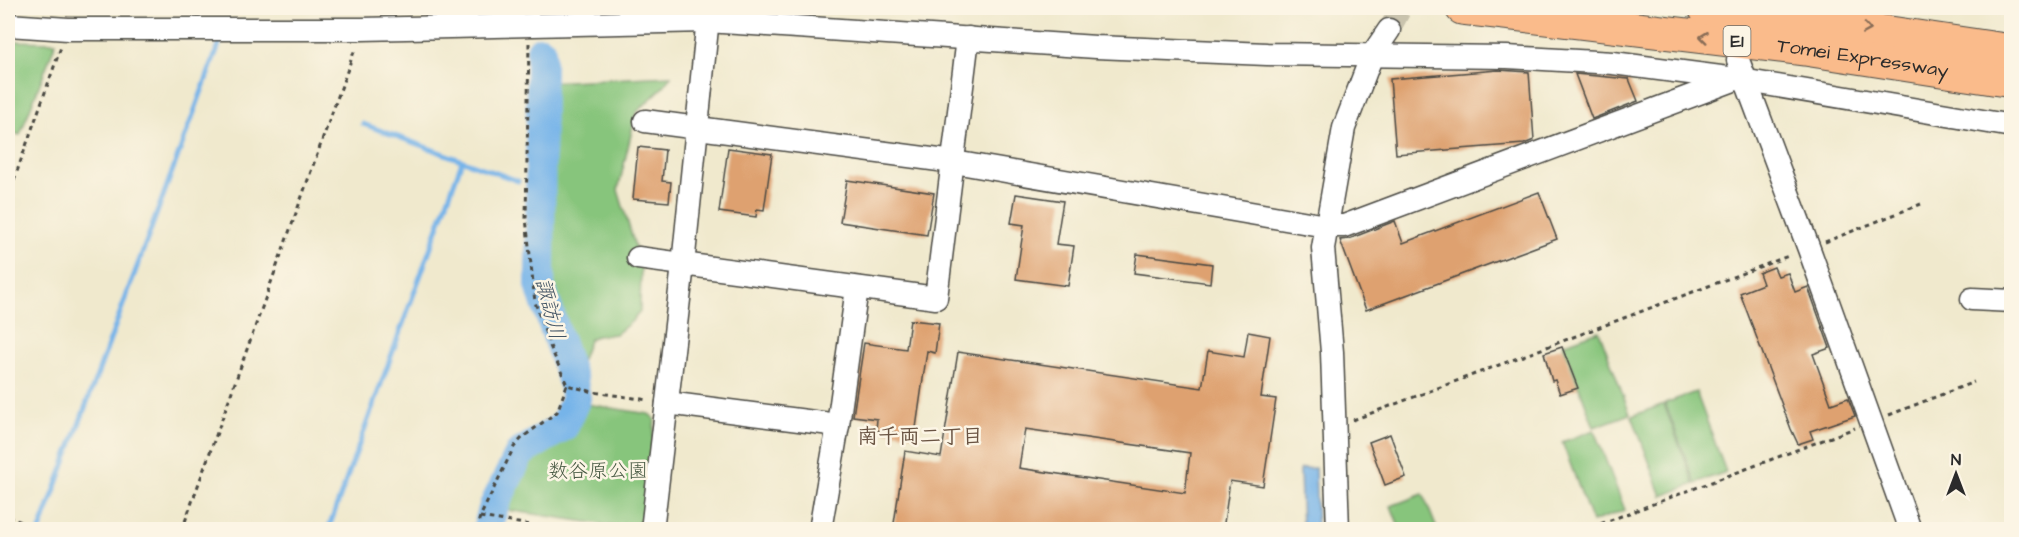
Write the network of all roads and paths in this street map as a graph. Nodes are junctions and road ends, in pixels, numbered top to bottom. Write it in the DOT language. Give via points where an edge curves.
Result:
graph roads {
  1 [pos="1461,8"];
  2 [pos="1705,8"];
  3 [pos="708,14"];
  4 [pos="273,18"];
  5 [pos="8,25"];
  6 [pos="529,26"];
  7 [pos="68,29"];
  8 [pos="362,29"];
  9 [pos="1389,30"];
  10 [pos="968,38"];
  11 [pos="2012,51"];
  12 [pos="1372,55"];
  13 [pos="1740,74"];
  14 [pos="2012,81"];
  15 [pos="645,121"];
  16 [pos="2012,126"];
  17 [pos="696,128"];
  18 [pos="954,162"];
  19 [pos="8,197"];
  20 [pos="1921,204"];
  21 [pos="1326,226"];
  22 [pos="1809,249"];
  23 [pos="638,258"];
  24 [pos="683,265"];
  25 [pos="857,288"];
  26 [pos="1972,299"];
  27 [pos="2012,301"];
  28 [pos="1974,382"];
  29 [pos="567,385"];
  30 [pos="667,403"];
  31 [pos="1871,421"];
  32 [pos="838,425"];
  33 [pos="1335,426"];
  34 [pos="8,517"];
  35 [pos="480,517"];
  36 [pos="43,530"];
  37 [pos="182,530"];
  38 [pos="476,530"];
  39 [pos="562,530"];
  40 [pos="652,530"];
  41 [pos="820,530"];
  42 [pos="1338,530"];
  43 [pos="1584,530"];
  44 [pos="1910,530"];
  14 -- 1 [label="highway, Tomei Expressway / E1, one-way" via="1805,49"];
  2 -- 11 [label="highway, Tomei Expressway / E1, one-way"];
  3 -- 6 [label="street"];
  3 -- 10 [label="street"];
  3 -- 17 [label="street"];
  4 -- 7 [label="street"];
  4 -- 8 [label="street"];
  5 -- 7 [label="street"];
  6 -- 8 [label="street"];
  6 -- 29 [label="path" via="526,218 535,302"];
  7 -- 19 [label="path"];
  8 -- 37 [label="path"];
  9 -- 12 [label="street"];
  10 -- 12 [label="street" via="1096,47"];
  10 -- 18 [label="street"];
  12 -- 13 [label="street" via="1507,57"];
  12 -- 21 [label="street" via="1344,128"];
  13 -- 16 [label="street"];
  13 -- 21 [label="street" via="1344,226"];
  13 -- 22 [label="street"];
  15 -- 17 [label="street"];
  17 -- 18 [label="street"];
  17 -- 24 [label="street"];
  18 -- 21 [label="street"];
  18 -- 25 [label="street" via="936,298"];
  20 -- 22 [label="path"];
  21 -- 33 [label="street" via="1323,248"];
  22 -- 31 [label="street"];
  22 -- 33 [label="path"];
  23 -- 24 [label="street"];
  24 -- 25 [label="street"];
  24 -- 30 [label="street"];
  25 -- 32 [label="street"];
  26 -- 27 [label="street"];
  28 -- 31 [label="path"];
  29 -- 30 [label="path"];
  29 -- 35 [label="path" via="557,412 514,447"];
  30 -- 32 [label="street"];
  30 -- 40 [label="street"];
  31 -- 43 [label="path"];
  31 -- 44 [label="street"];
  32 -- 41 [label="street"];
  33 -- 42 [label="street"];
  34 -- 36 [label="path"];
  35 -- 38 [label="path"];
  35 -- 39 [label="path"];
}
